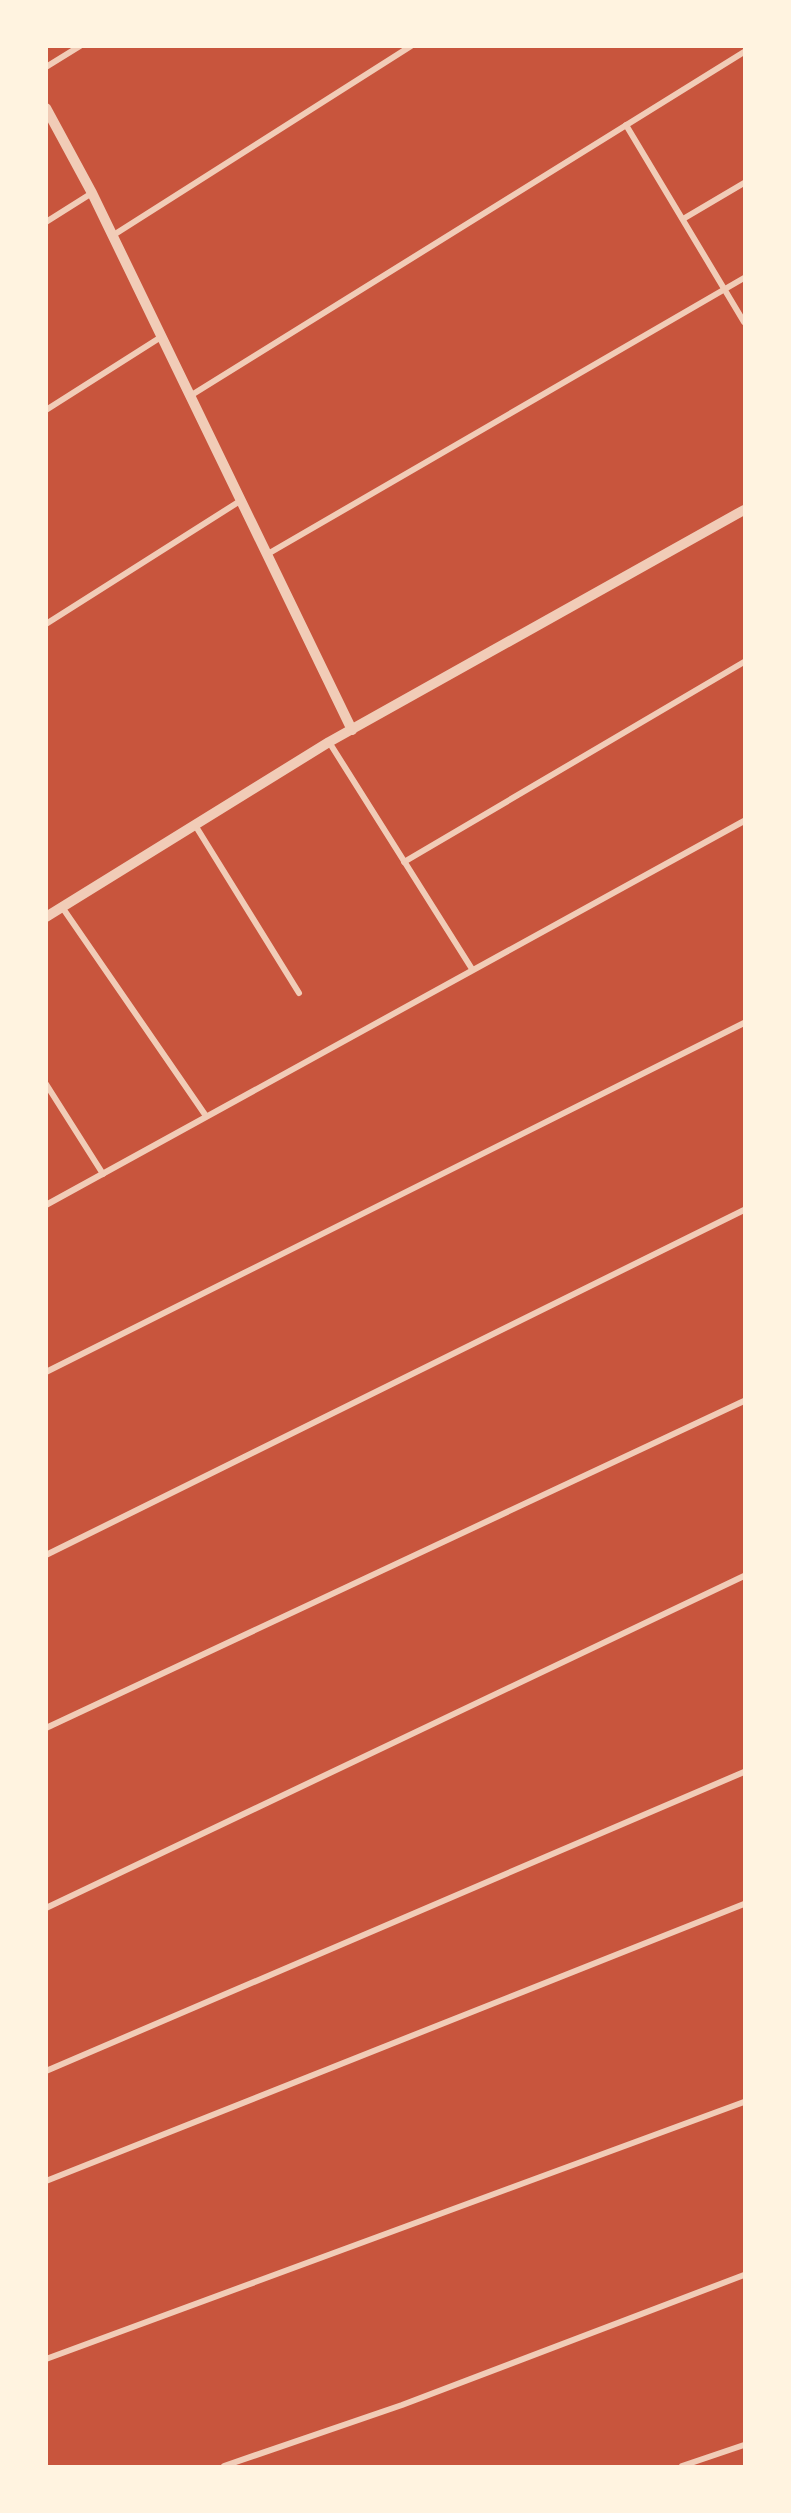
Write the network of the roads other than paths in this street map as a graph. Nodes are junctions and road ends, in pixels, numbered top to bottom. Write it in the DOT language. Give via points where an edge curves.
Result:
graph roads {
  1 [pos="80,46"];
  2 [pos="411,46"];
  3 [pos="744,52"];
  4 [pos="46,67"];
  5 [pos="46,108"];
  6 [pos="627,125"];
  7 [pos="744,183"];
  8 [pos="92,194"];
  9 [pos="683,219"];
  10 [pos="46,222"];
  11 [pos="112,236"];
  12 [pos="744,278"];
  13 [pos="725,290"];
  14 [pos="744,321"];
  15 [pos="161,337"];
  16 [pos="189,396"];
  17 [pos="46,410"];
  18 [pos="240,501"];
  19 [pos="744,510"];
  20 [pos="266,555"];
  21 [pos="46,624"];
  22 [pos="744,662"];
  23 [pos="352,730"];
  24 [pos="329,742"];
  25 [pos="744,821"];
  26 [pos="195,825"];
  27 [pos="404,862"];
  28 [pos="62,907"];
  29 [pos="46,917"];
  30 [pos="472,969"];
  31 [pos="299,993"];
  32 [pos="744,1023"];
  33 [pos="46,1084"];
  34 [pos="206,1116"];
  35 [pos="103,1174"];
  36 [pos="46,1205"];
  37 [pos="744,1210"];
  38 [pos="46,1372"];
  39 [pos="744,1401"];
  40 [pos="46,1555"];
  41 [pos="744,1576"];
  42 [pos="46,1728"];
  43 [pos="744,1772"];
  44 [pos="744,1905"];
  45 [pos="46,1908"];
  46 [pos="46,2071"];
  47 [pos="744,2102"];
  48 [pos="46,2181"];
  49 [pos="744,2275"];
  50 [pos="46,2359"];
  51 [pos="744,2445"];
  52 [pos="224,2466"];
  53 [pos="681,2466"];
  1 -- 4 [label="street"];
  2 -- 11 [label="street"];
  3 -- 6 [label="street"];
  5 -- 8 [label="street"];
  6 -- 9 [label="street"];
  6 -- 16 [label="street"];
  7 -- 9 [label="street"];
  8 -- 10 [label="street"];
  8 -- 11 [label="street"];
  9 -- 13 [label="street"];
  11 -- 15 [label="street"];
  12 -- 13 [label="street"];
  13 -- 14 [label="street"];
  13 -- 20 [label="street"];
  15 -- 16 [label="street"];
  15 -- 17 [label="street"];
  16 -- 18 [label="street"];
  18 -- 20 [label="street"];
  18 -- 21 [label="street"];
  19 -- 23 [label="street"];
  20 -- 23 [label="street"];
  22 -- 27 [label="street"];
  23 -- 24 [label="street"];
  24 -- 26 [label="street"];
  24 -- 27 [label="street"];
  25 -- 30 [label="street"];
  26 -- 28 [label="street"];
  26 -- 31 [label="street"];
  27 -- 30 [label="street"];
  28 -- 29 [label="street"];
  28 -- 34 [label="street"];
  30 -- 34 [label="street"];
  32 -- 38 [label="street"];
  33 -- 35 [label="street"];
  34 -- 35 [label="street"];
  35 -- 36 [label="street"];
  37 -- 40 [label="street"];
  39 -- 42 [label="street"];
  41 -- 45 [label="street"];
  43 -- 46 [label="street"];
  44 -- 48 [label="street"];
  47 -- 50 [label="street"];
  49 -- 52 [label="street" via="402,2405"];
  51 -- 53 [label="street"];
}
